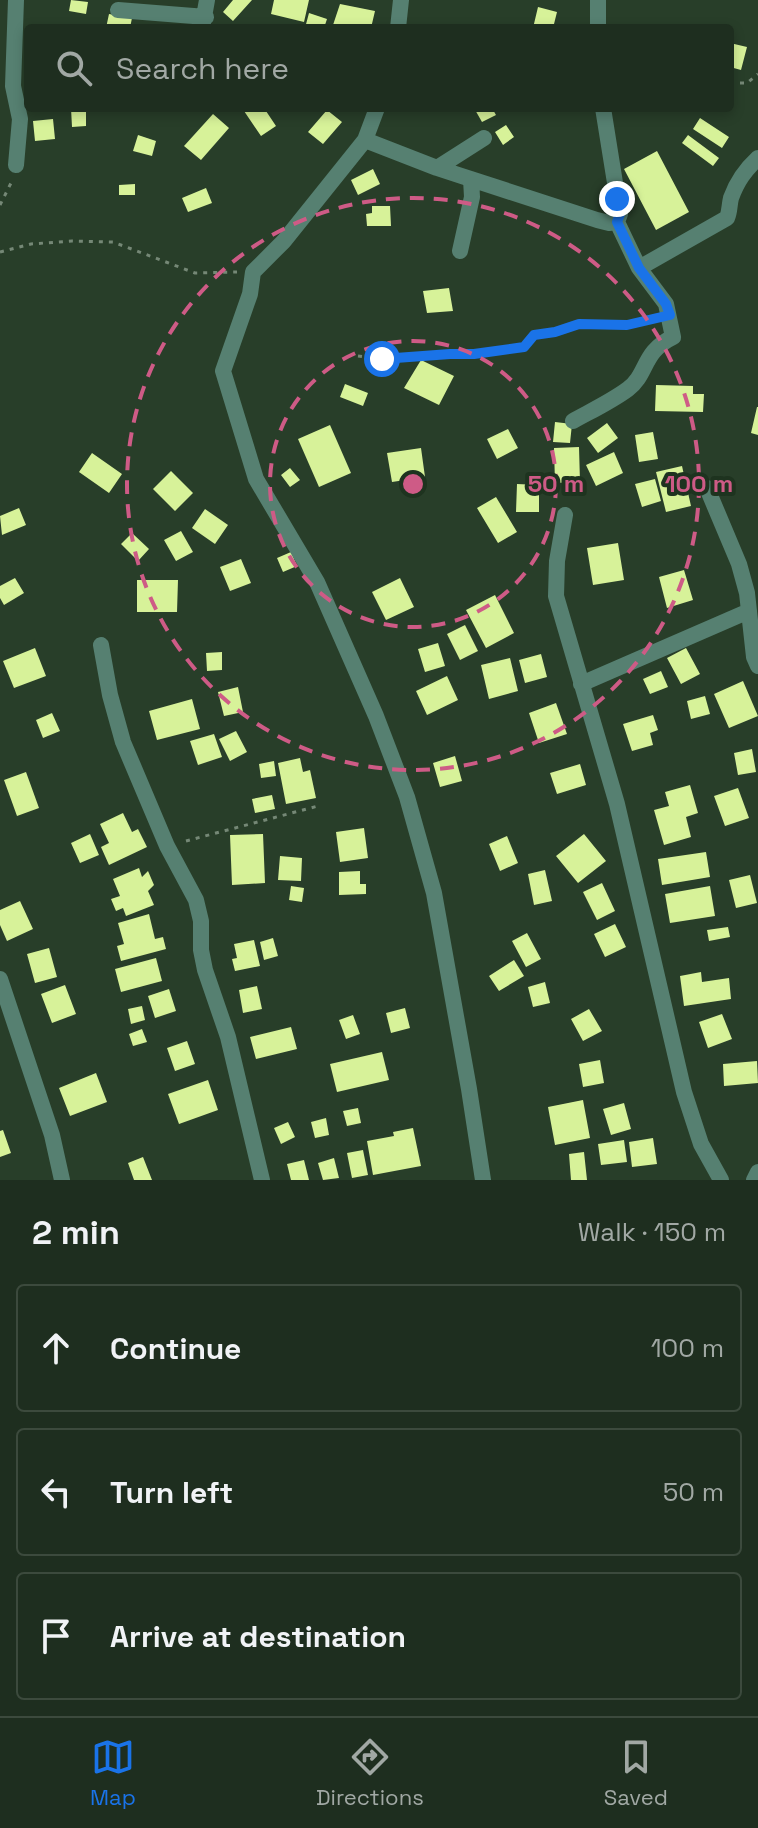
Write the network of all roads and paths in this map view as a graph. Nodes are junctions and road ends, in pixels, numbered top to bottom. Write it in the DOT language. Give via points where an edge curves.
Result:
graph roads {
  1 [pos="16,0"];
  2 [pos="401,0"];
  3 [pos="598,0"];
  4 [pos="118,10"];
  5 [pos="206,18"];
  6 [pos="398,24"];
  7 [pos="598,24"];
  8 [pos="7,44"];
  9 [pos="758,74"];
  10 [pos="734,83"];
  11 [pos="376,112"];
  12 [pos="604,112"];
  13 [pos="484,138"];
  14 [pos="365,140"];
  15 [pos="758,158"];
  16 [pos="16,165"];
  17 [pos="437,168"];
  18 [pos="471,179"];
  19 [pos="0,205"];
  20 [pos="617,222"];
  21 [pos="460,251"];
  22 [pos="0,252"];
  23 [pos="639,268"];
  24 [pos="253,272"];
  25 [pos="670,315"];
  26 [pos="358,356"];
  27 [pos="573,421"];
  28 [pos="707,488"];
  29 [pos="565,515"];
  30 [pos="749,611"];
  31 [pos="101,645"];
  32 [pos="758,666"];
  33 [pos="581,684"];
  34 [pos="318,806"];
  35 [pos="167,846"];
  36 [pos="0,979"];
  37 [pos="758,1172"];
  38 [pos="62,1180"];
  39 [pos="262,1180"];
  40 [pos="483,1180"];
  41 [pos="721,1180"];
  42 [pos="754,1180"];
  1 -- 8 [label="street"];
  2 -- 6 [label="street"];
  3 -- 7 [label="street"];
  4 -- 5 [label="street"];
  8 -- 16 [label="street" via="20,119"];
  9 -- 10 [label="path" via="747,83"];
  11 -- 14 [label="street"];
  12 -- 20 [label="street"];
  13 -- 17 [label="street"];
  14 -- 17 [label="street"];
  14 -- 24 [label="street"];
  15 -- 23 [label="street" via="744,171 727,218"];
  16 -- 19 [label="path"];
  17 -- 18 [label="street"];
  18 -- 20 [label="street"];
  18 -- 21 [label="street"];
  20 -- 23 [label="street"];
  22 -- 24 [label="path" via="31,244 113,242 195,273"];
  23 -- 25 [label="street"];
  24 -- 40 [label="street" via="223,371 256,479 317,582 407,797 434,893"];
  25 -- 26 [label="path" via="627,325 579,324 534,335 524,347 474,354"];
  25 -- 27 [label="street" via="673,337 646,359 630,388"];
  28 -- 30 [label="street" via="739,564"];
  29 -- 33 [label="street" via="556,596"];
  30 -- 32 [label="street"];
  30 -- 33 [label="street"];
  31 -- 35 [label="street" via="123,742"];
  33 -- 41 [label="street" via="617,804 684,1092 701,1144"];
  34 -- 35 [label="path"];
  35 -- 39 [label="street" via="196,900 205,970 228,1037"];
  36 -- 38 [label="street"];
  37 -- 42 [label="street"];
}
